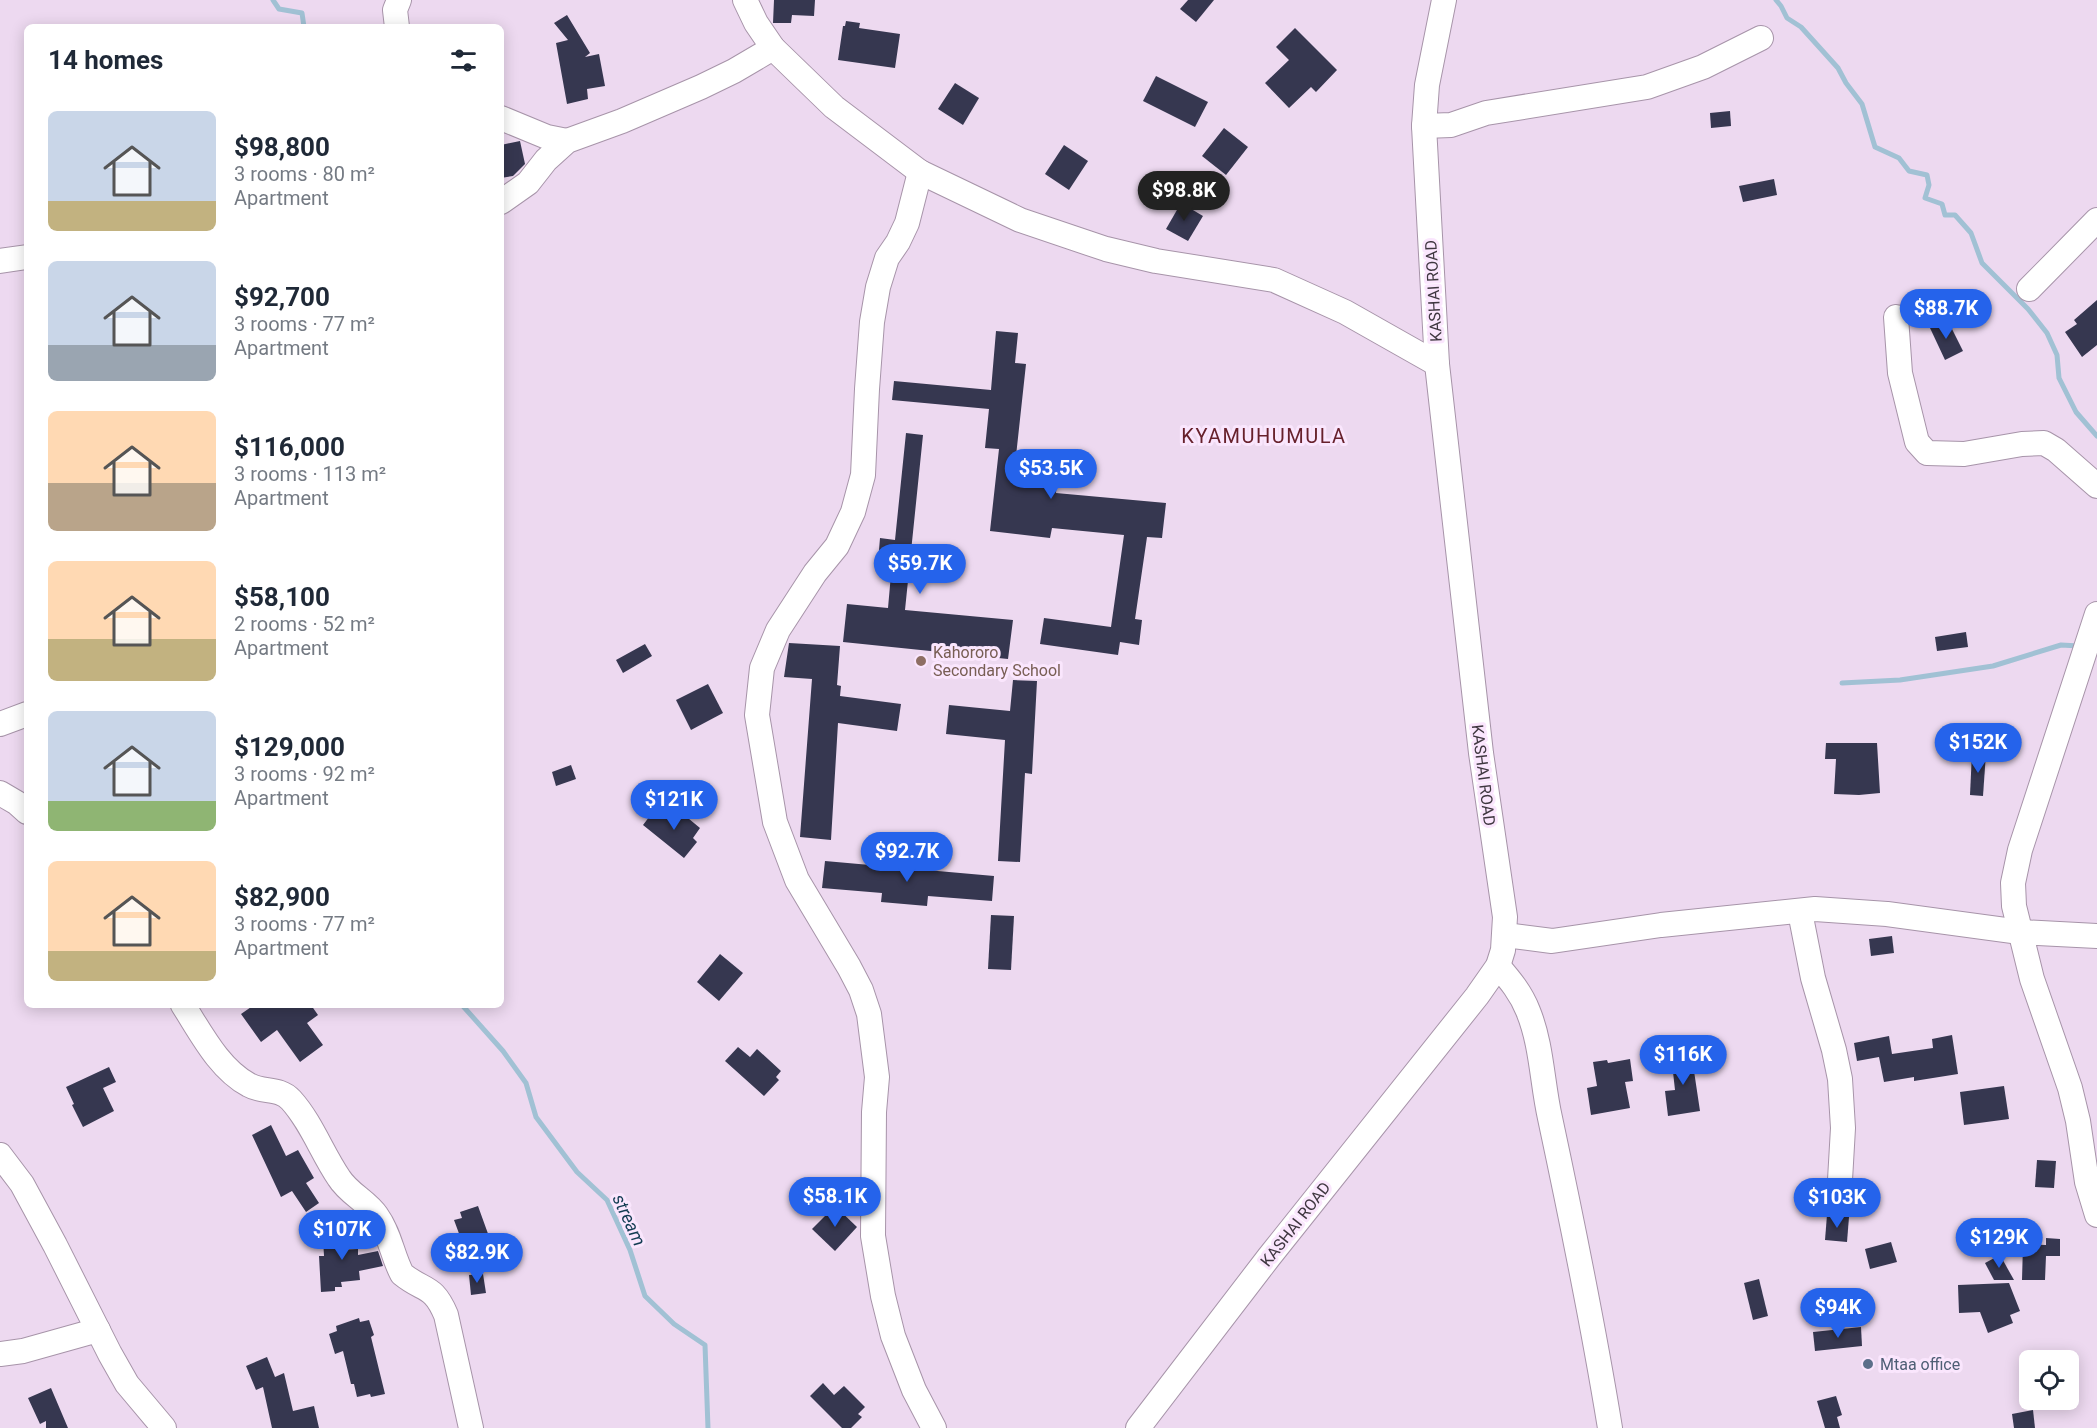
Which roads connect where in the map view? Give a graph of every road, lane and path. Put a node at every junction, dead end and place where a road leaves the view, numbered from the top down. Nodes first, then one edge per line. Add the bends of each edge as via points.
1 (399, 0) edge
2 (745, 0) edge
3 (1444, 0) edge
4 (397, 24) edge
5 (1761, 38) dead end
6 (773, 48) junction
7 (504, 119) edge
8 (1424, 126) junction
9 (567, 141) junction
10 (920, 172) junction
11 (504, 200) edge
12 (2097, 220) edge
13 (24, 258) edge
14 (0, 261) edge
15 (2029, 289) dead end
16 (1896, 317) dead end
17 (1437, 364) junction
18 (2097, 486) edge
19 (2097, 614) edge
20 (24, 715) edge
21 (0, 724) edge
22 (0, 793) edge
23 (24, 809) edge
24 (1800, 912) junction
25 (2020, 932) junction
26 (1505, 935) junction
27 (2097, 936) edge
28 (1498, 966) junction
29 (185, 1008) edge
30 (0, 1155) edge
31 (1840, 1180) dead end
32 (2097, 1215) edge
33 (98, 1330) junction
34 (0, 1354) edge
35 (164, 1428) edge
36 (471, 1428) edge
37 (934, 1428) edge
38 (1138, 1428) edge
39 (1610, 1428) edge

1 - 4 street via 395,10
2 - 6 street
3 - 8 street, KASHAI ROAD via 1427,85
5 - 8 street via 1703,67 1647,87
6 - 9 street via 701,87
6 - 10 street via 834,107
7 - 9 street
8 - 17 street, KASHAI ROAD
9 - 11 street via 528,183
10 - 17 street via 1020,220 1106,249 1274,280 1345,312
10 - 37 street via 907,223 887,258 878,287 872,322 863,476 853,512 837,546 814,573 778,630 762,668 757,715 775,822 797,880 849,967 869,1014 877,1077 873,1236 893,1336
12 - 15 street
13 - 14 street
16 - 18 street via 1900,373 1921,448 1927,453 1965,454 2044,443
17 - 26 street, KASHAI ROAD
19 - 25 street via 2019,850 2013,883
20 - 21 street
22 - 23 street
24 - 25 street via 1815,909 1887,914
24 - 26 street via 1661,925 1552,941
24 - 31 street via 1840,1079
25 - 27 street
25 - 32 street via 2070,1088 2086,1182
26 - 28 street, KASHAI ROAD
28 - 38 street, KASHAI ROAD
28 - 39 street via 1520,993 1529,1013 1541,1062
29 - 36 street via 226,1068 250,1086 276,1090 290,1098 339,1179 376,1214 402,1274 439,1299
30 - 33 street via 22,1184
33 - 34 street
33 - 35 street via 127,1384

